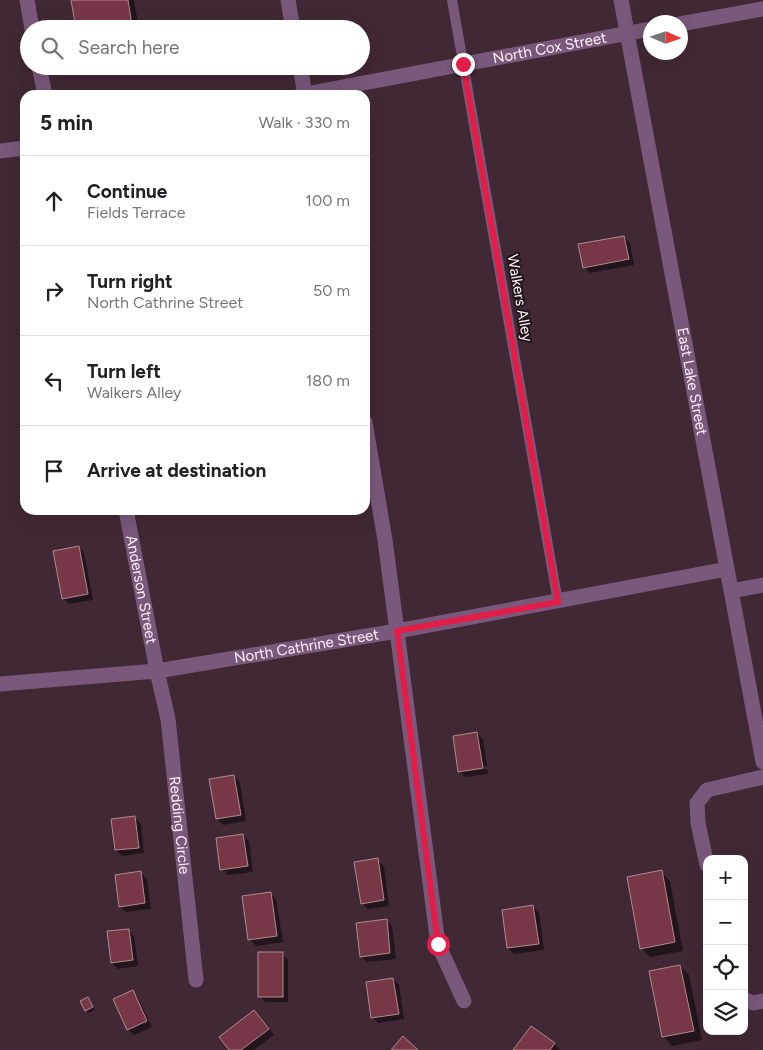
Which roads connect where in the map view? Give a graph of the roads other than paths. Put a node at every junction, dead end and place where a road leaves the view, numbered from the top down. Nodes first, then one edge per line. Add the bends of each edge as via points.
1 (27, 0) edge
2 (288, 0) edge
3 (452, 0) edge
4 (621, 0) edge
5 (763, 9) edge
6 (30, 20) edge
7 (291, 20) edge
8 (688, 23) edge
9 (643, 30) edge
10 (627, 33) junction
11 (463, 64) junction
12 (42, 75) edge
13 (301, 75) edge
14 (44, 90) edge
15 (303, 90) edge
16 (330, 90) edge
17 (20, 149) edge
18 (0, 151) edge
19 (370, 452) edge
20 (127, 515) edge
21 (727, 569) junction
22 (763, 584) edge
23 (731, 591) junction
24 (558, 602) junction
25 (397, 631) junction
26 (157, 670) junction
27 (0, 684) edge
28 (761, 741) edge
29 (763, 762) edge
30 (763, 777) edge
31 (705, 855) edge
32 (196, 980) dead end
33 (763, 1000) edge
34 (464, 1001) dead end
35 (748, 1001) edge

1 - 6 street
2 - 7 street
3 - 11 lane, Walkers Alley
4 - 10 street, East Lake Street
5 - 8 street
9 - 10 street, North Cox Street
10 - 11 street, North Cox Street
10 - 21 street, East Lake Street
11 - 16 street, North Cox Street
11 - 24 lane, Walkers Alley
12 - 14 street
13 - 15 street
17 - 18 street
19 - 25 street
20 - 26 street, Anderson Street
21 - 23 street, East Lake Street
21 - 24 street, North Cathrine Street
22 - 23 street
23 - 28 street, East Lake Street
24 - 25 street, North Cathrine Street
25 - 26 street, North Cathrine Street
25 - 34 street via 438,944
26 - 27 street, North Cathrine Street
26 - 32 street, Redding Circle via 168,719
28 - 29 street, East Lake Street
30 - 31 street via 707,790 697,803
33 - 35 street

